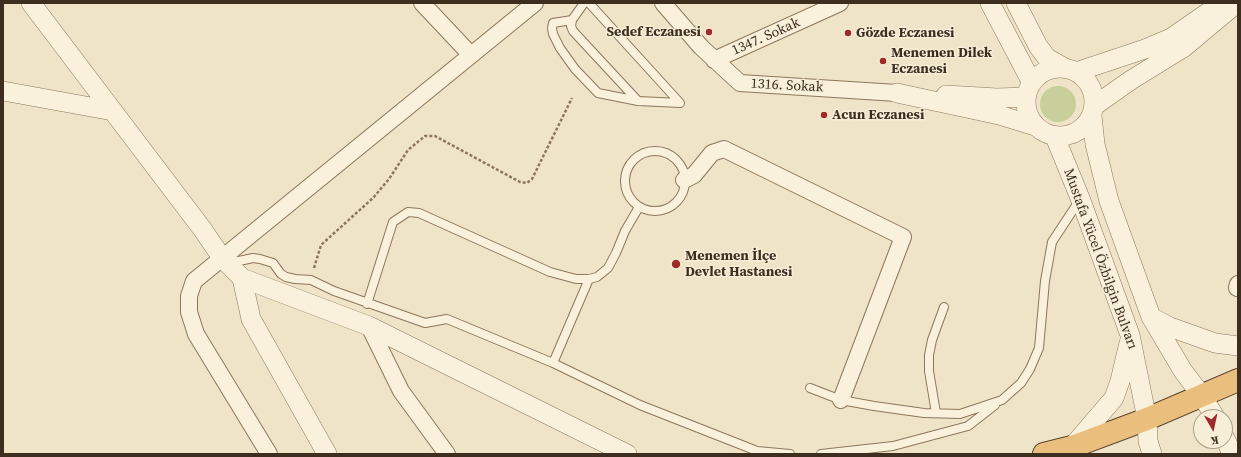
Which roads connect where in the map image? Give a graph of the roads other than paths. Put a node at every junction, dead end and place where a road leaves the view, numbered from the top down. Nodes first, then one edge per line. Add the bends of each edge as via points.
1 (31, 3) edge
2 (422, 3) edge
3 (535, 3) edge
4 (584, 3) edge
5 (589, 3) edge
6 (663, 3) edge
7 (840, 3) edge
8 (990, 3) edge
9 (1016, 3) edge
10 (1220, 3) edge
11 (1237, 3) edge
12 (572, 20) junction
13 (471, 54) junction
14 (714, 60) junction
15 (1070, 70) junction
16 (1029, 90) junction
17 (3, 91) edge
18 (897, 93) junction
19 (638, 101) junction
20 (113, 111) junction
21 (1093, 111) junction
22 (1035, 126) junction
23 (1055, 137) junction
24 (684, 180) junction
25 (1080, 198) junction
26 (640, 207) junction
27 (222, 258) junction
28 (242, 278) junction
29 (589, 279) junction
30 (367, 304) junction
31 (944, 307) dead end
32 (1151, 317) junction
33 (369, 326) junction
34 (1130, 336) junction
35 (1238, 346) edge
36 (553, 363) junction
37 (1238, 380) edge
38 (810, 388) dead end
39 (1202, 396) junction
40 (841, 400) junction
41 (1002, 400) junction
42 (1210, 409) edge
43 (936, 413) junction
44 (1147, 419) junction
45 (1072, 447) junction
46 (269, 454) edge
47 (327, 454) edge
48 (447, 454) edge
49 (627, 454) edge
50 (790, 454) edge
51 (821, 454) edge
52 (1044, 454) edge
53 (1152, 454) edge

1 - 20 street
2 - 13 street
3 - 13 street
4 - 12 lane
5 - 19 lane via 680,102
6 - 14 street, 1316. Sokak
7 - 14 street, 1347. Sokak
8 - 16 street
9 - 15 street via 1047,58
10 - 15 street via 1171,38 1145,49
11 - 21 street via 1183,48 1131,80
12 - 19 lane via 573,31
12 - 19 lane via 553,23 552,28 560,48 575,69 598,93
13 - 27 street
14 - 18 street, 1316. Sokak via 740,84
15 - 16 street via 1056,68 1047,71 1038,76
15 - 21 street via 1084,78 1090,86 1094,96
16 - 18 street via 997,98
16 - 22 street via 1027,113
17 - 20 street
18 - 22 street
20 - 27 street
21 - 23 street via 1086,125 1077,132
21 - 32 street, Mustafa Yücel Özbilgin Bulvarı via 1095,144 1109,201
22 - 23 street
23 - 25 street, Mustafa Yücel Özbilgin Bulvarı
24 - 26 lane via 684,189 680,197 666,209 657,211
24 - 26 lane via 680,165 669,154 649,151 639,155 626,171 625,181 626,191 631,200
24 - 40 street via 694,175 712,153 724,149 902,237
25 - 34 street, Mustafa Yücel Özbilgin Bulvarı
25 - 41 lane via 1052,242 1038,348 1030,369 1021,383
26 - 29 lane via 624,231 608,268 597,277
27 - 28 street
27 - 30 lane via 239,261 253,258 273,263 286,277 311,280
27 - 46 street via 194,281 189,296 189,312 196,334
28 - 33 street
28 - 47 street via 251,319
29 - 30 lane via 576,279 550,272 419,213 408,212 393,222
29 - 36 lane
30 - 36 lane via 425,322 447,319
31 - 43 lane via 929,355
32 - 35 street via 1170,327 1215,343
32 - 39 street, Mustafa Yücel Özbilgin Bulvarı via 1183,371
33 - 48 street via 401,392
33 - 49 street
34 - 44 street, Mustafa Yücel Özbilgin Bulvarı
34 - 45 street via 1114,398
36 - 50 lane via 640,404 757,451
37 - 39 highway
38 - 40 lane
39 - 42 street, Mustafa Yücel Özbilgin Bulvarı
39 - 44 highway
40 - 43 lane
41 - 43 lane via 960,414
41 - 51 lane via 968,426 893,446
44 - 45 highway
44 - 53 street, Mustafa Yücel Özbilgin Bulvarı via 1148,441
45 - 52 highway

